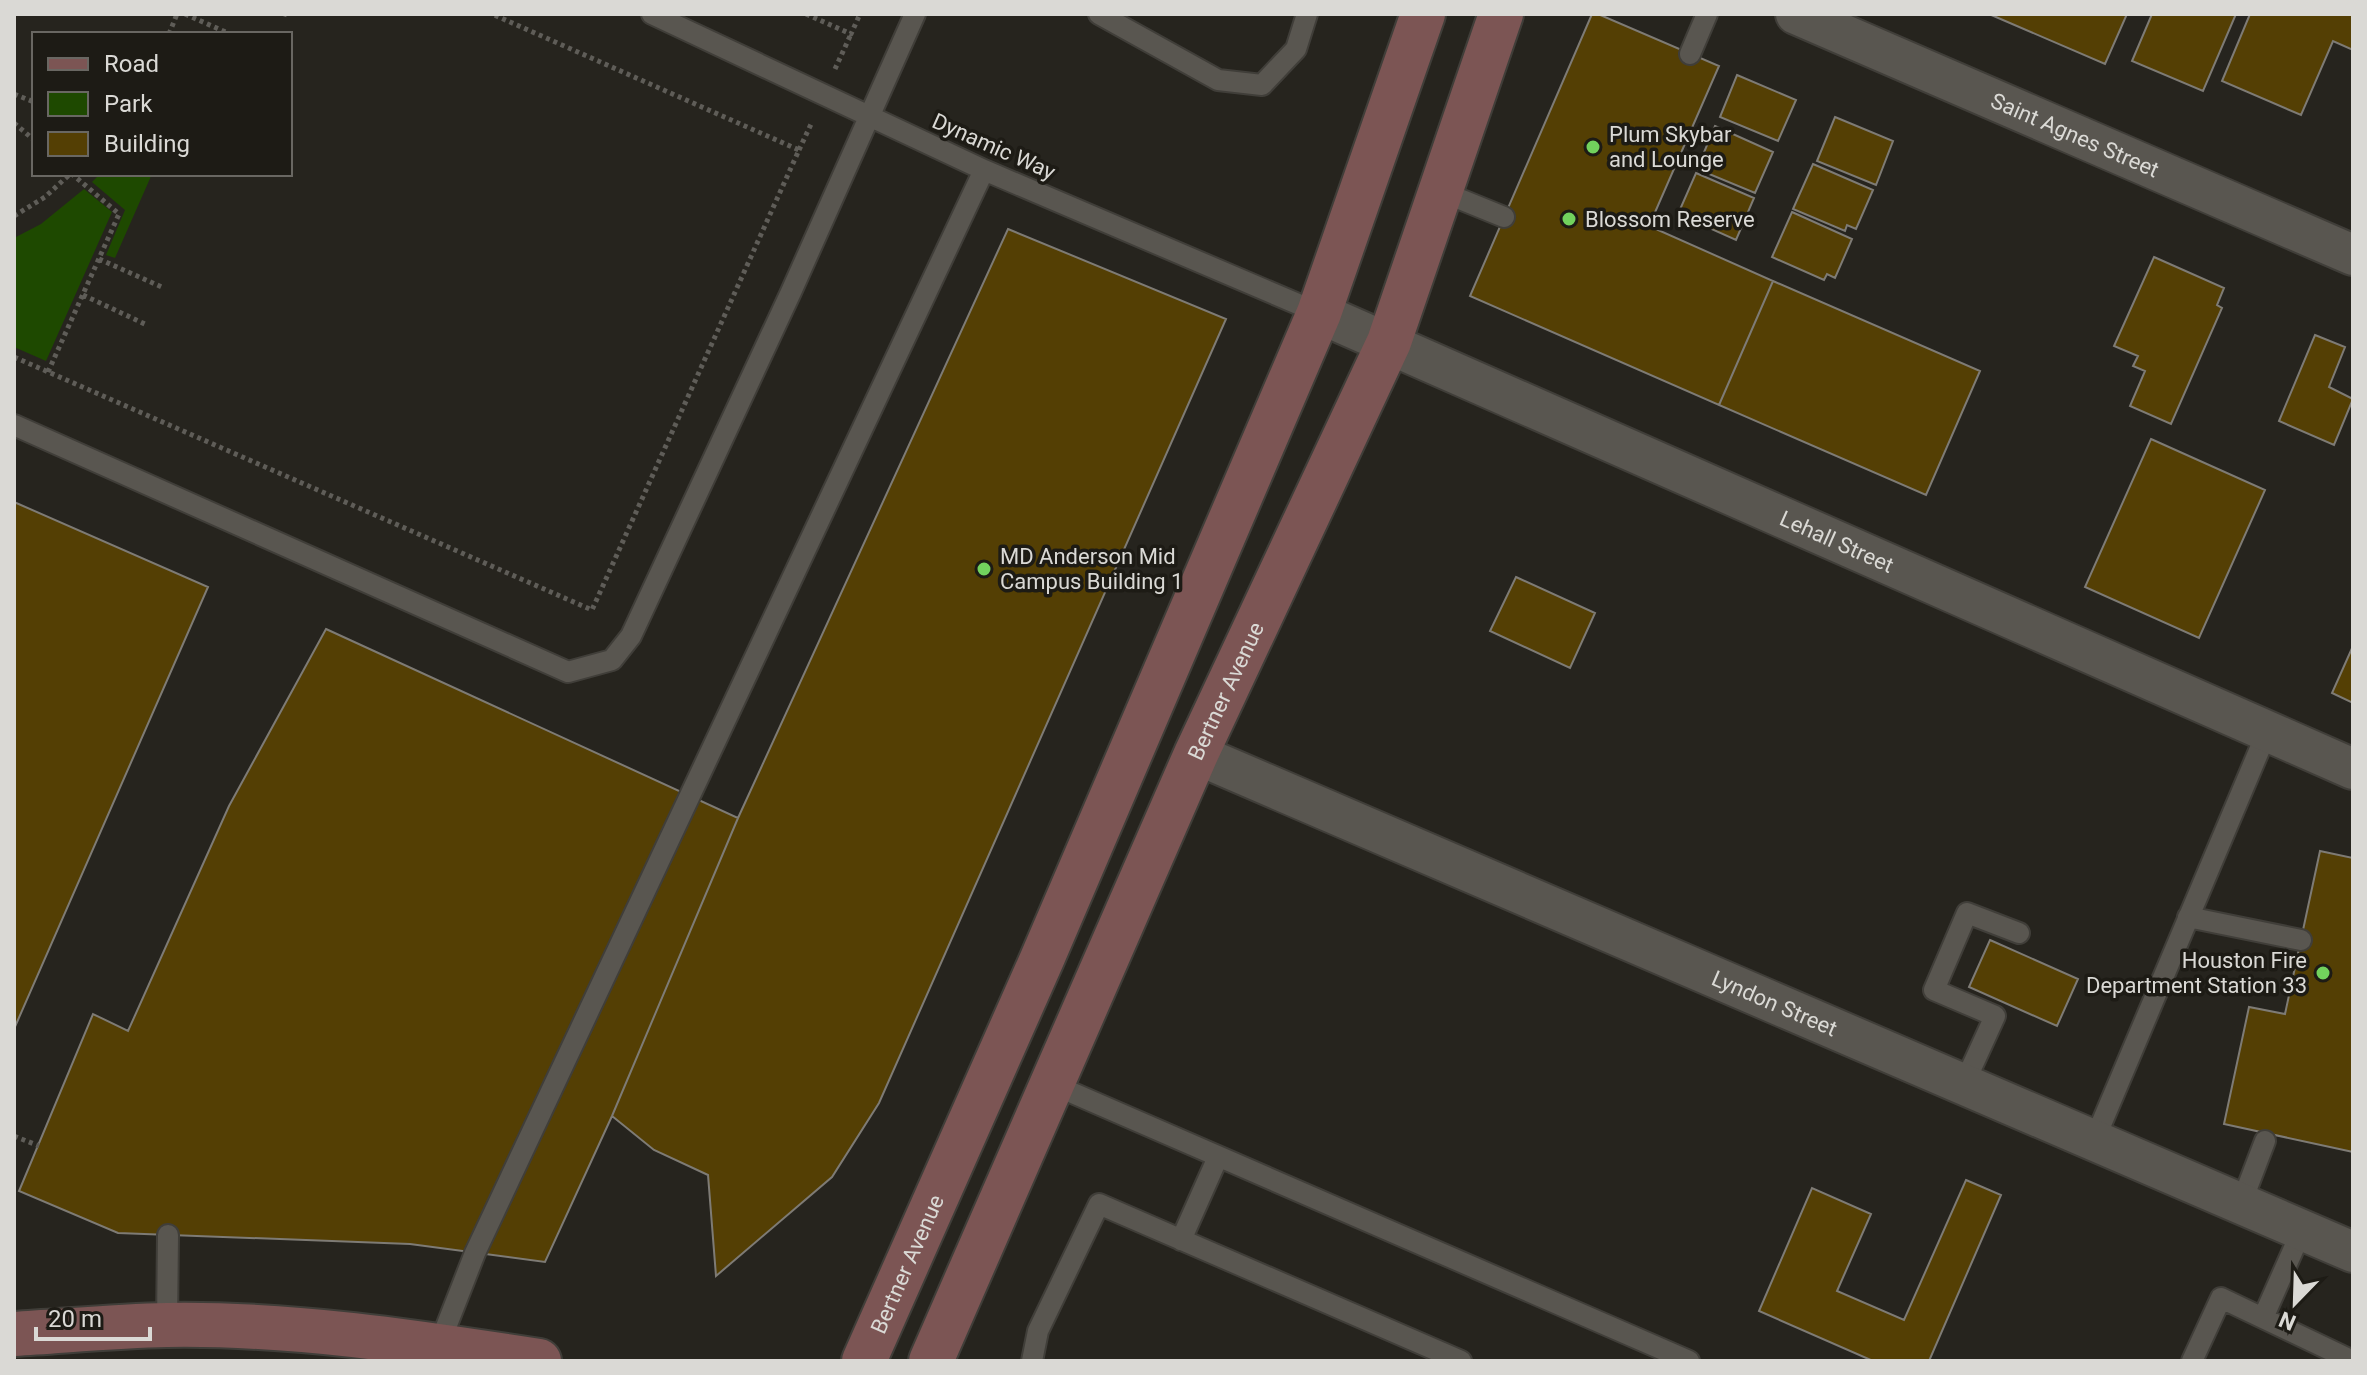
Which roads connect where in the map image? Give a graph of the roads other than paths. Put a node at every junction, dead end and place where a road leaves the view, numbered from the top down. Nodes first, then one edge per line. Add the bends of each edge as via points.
1 (652, 14) edge
2 (915, 14) edge
3 (1099, 14) edge
4 (1307, 14) edge
5 (1423, 14) edge
6 (1501, 14) edge
7 (1707, 14) edge
8 (1796, 14) edge
9 (1690, 54) dead end
10 (870, 115) junction
11 (984, 170) junction
12 (1440, 191) junction
13 (1504, 217) dead end
14 (2353, 255) edge
15 (1319, 313) junction
16 (1389, 342) junction
17 (14, 425) edge
18 (2267, 732) junction
19 (1196, 754) junction
20 (2353, 769) edge
21 (1107, 810) junction
22 (2188, 917) junction
23 (2019, 933) dead end
24 (2301, 940) dead end
25 (1052, 1084) junction
26 (1964, 1084) junction
27 (2094, 1141) junction
28 (2265, 1141) dead end
29 (1218, 1157) junction
30 (1018, 1163) junction
31 (2241, 1204) junction
32 (2302, 1230) junction
33 (168, 1235) dead end
34 (1181, 1240) junction
35 (2353, 1252) edge
36 (2263, 1318) junction
37 (14, 1334) edge
38 (165, 1343) edge
39 (414, 1349) edge
40 (2312, 1352) edge
41 (539, 1361) edge
42 (864, 1361) edge
43 (931, 1361) edge
44 (1032, 1361) edge
45 (1461, 1361) edge
46 (1689, 1361) edge
47 (2192, 1361) edge
48 (2353, 1361) edge

1 - 10 lane, Dynamic Way
2 - 10 lane
3 - 4 lane via 1218,80 1262,85 1296,49
5 - 15 street, Bertner Avenue
6 - 12 street, Bertner Avenue
7 - 9 lane
8 - 14 street, Saint Agnes Street
10 - 11 lane, Dynamic Way
10 - 17 lane via 631,636 612,660 568,672
11 - 15 lane, Dynamic Way
11 - 39 lane via 475,1253
12 - 13 lane
12 - 16 street, Bertner Avenue
15 - 16 street, Lehall Street
15 - 21 street, Bertner Avenue
16 - 18 street, Lehall Street
16 - 19 street, Bertner Avenue
18 - 20 street, Lehall Street
18 - 22 lane
19 - 25 street, Bertner Avenue
19 - 26 street, Lyndon Street
21 - 30 street via 1119,856 1026,1072
21 - 42 street, Bertner Avenue
22 - 24 lane
22 - 27 lane
23 - 26 lane via 1967,913 1934,990 1995,1016
25 - 29 lane
25 - 30 street, Bertner Avenue
26 - 27 street, Lyndon Street
27 - 31 street, Lyndon Street
28 - 31 lane
29 - 34 lane
29 - 46 lane
30 - 43 street, Bertner Avenue
31 - 32 street, Lyndon Street
32 - 35 street, Lyndon Street
32 - 36 lane
33 - 38 lane
34 - 44 lane via 1099,1204 1038,1331
34 - 45 lane
36 - 40 lane
36 - 47 lane via 2221,1298
37 - 38 street
38 - 39 street via 276,1329
39 - 41 street
40 - 48 lane

